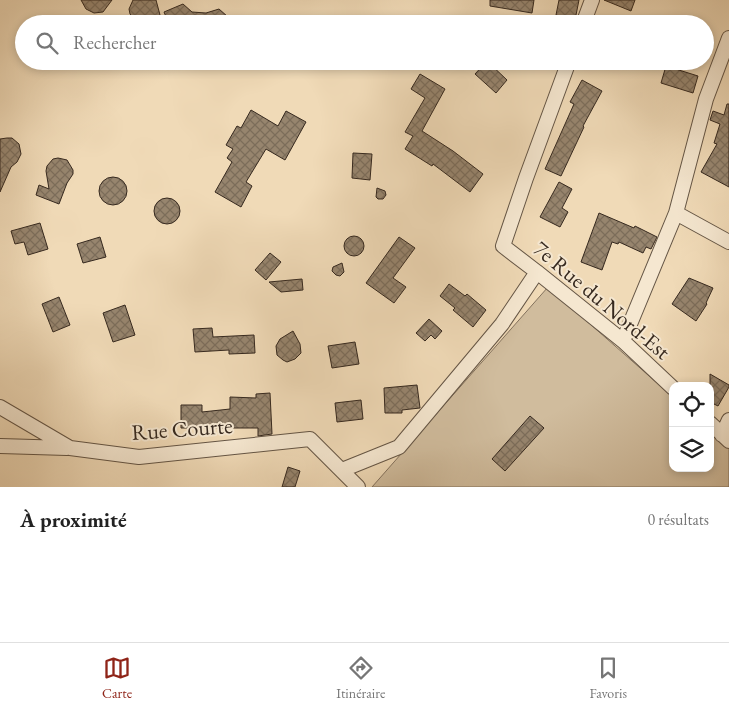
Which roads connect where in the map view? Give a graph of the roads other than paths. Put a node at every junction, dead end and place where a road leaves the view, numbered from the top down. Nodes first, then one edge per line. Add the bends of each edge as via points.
1 (592, 0) edge
2 (586, 15) edge
3 (729, 38) edge
4 (566, 70) edge
5 (676, 213) junction
6 (729, 242) edge
7 (537, 272) junction
8 (624, 341) junction
9 (669, 384) edge
10 (0, 408) edge
11 (729, 420) edge
12 (714, 427) edge
13 (726, 438) edge
14 (0, 446) edge
15 (70, 448) junction
16 (342, 470) junction
17 (358, 487) edge

1 - 2 street
3 - 5 street via 706,99
4 - 7 street, 7e Rue du Nord-Est via 503,246
5 - 6 street
5 - 8 street
7 - 8 street, 7e Rue du Nord-Est
7 - 16 street via 502,324 399,447
8 - 9 street, 7e Rue du Nord-Est
10 - 15 street, Rue Courte
11 - 13 street
12 - 13 street
14 - 15 street
15 - 16 street, Rue Courte via 139,457 310,439
16 - 17 street, Rue Courte

